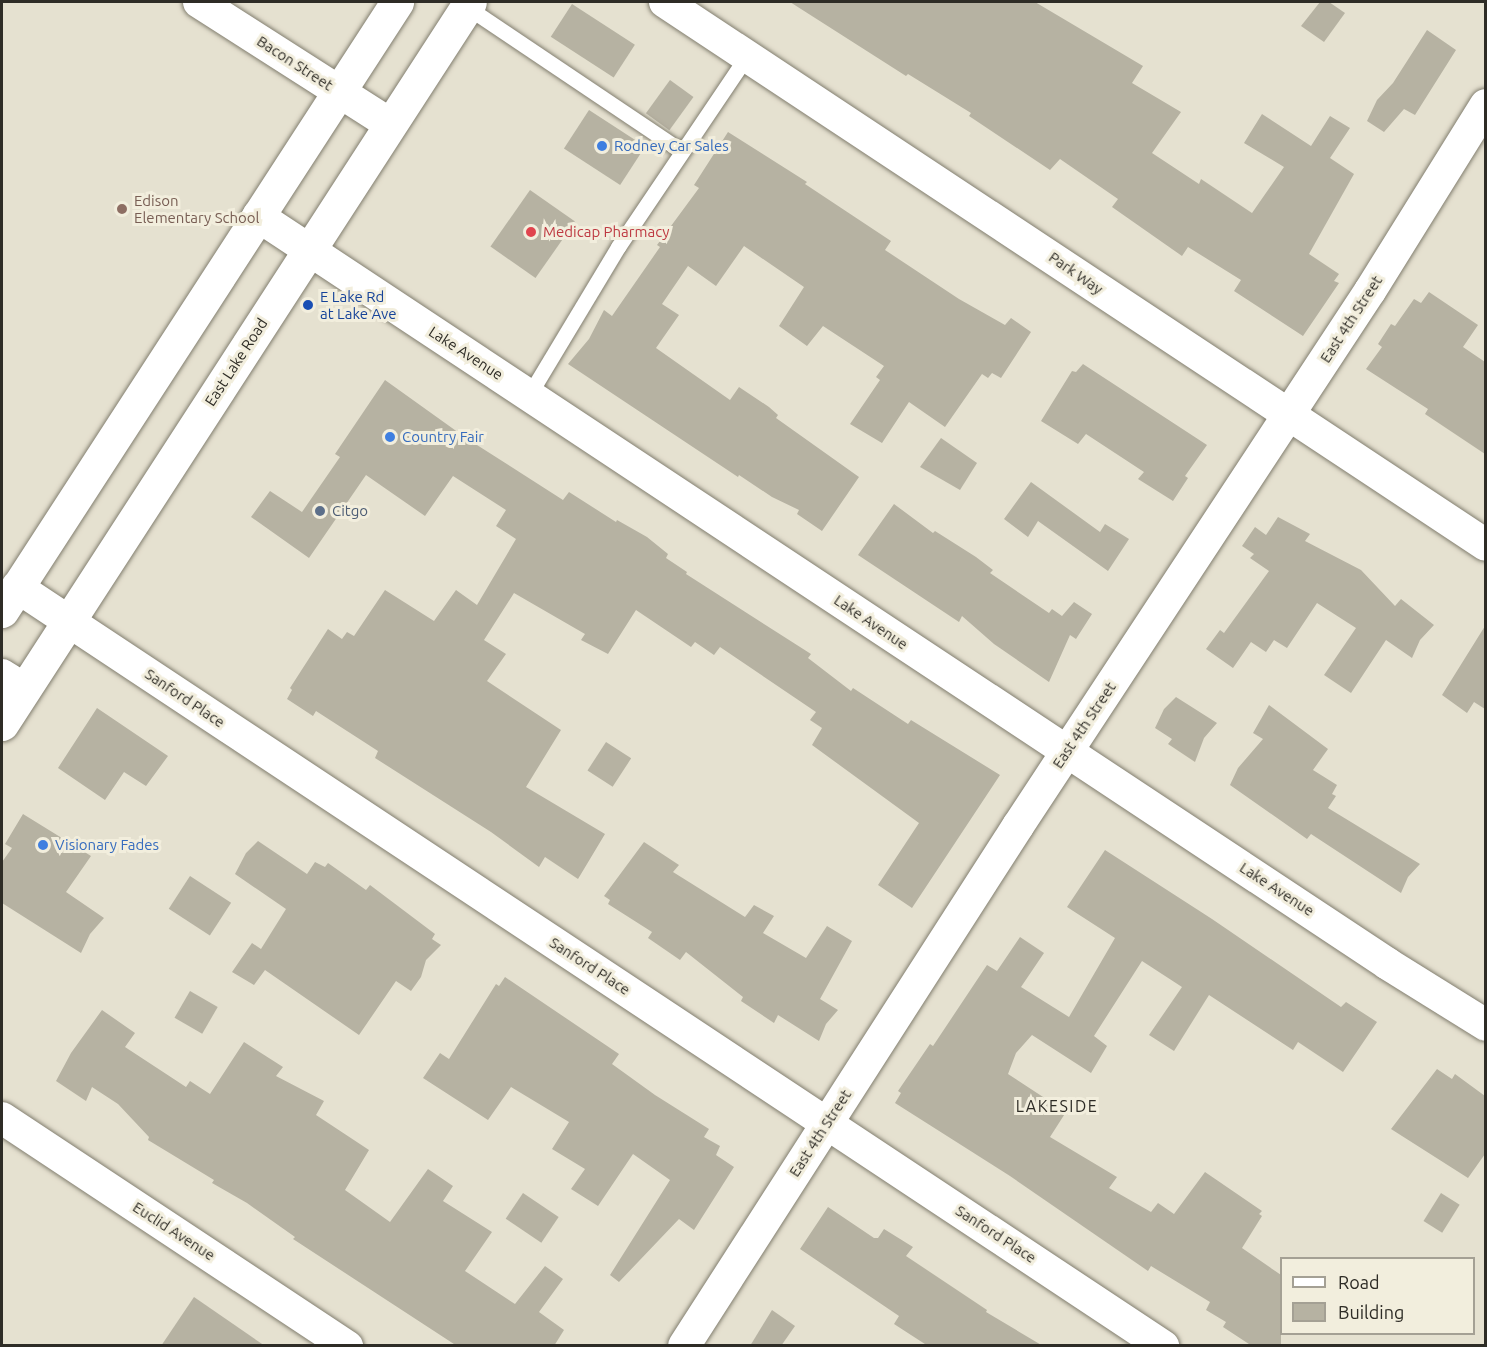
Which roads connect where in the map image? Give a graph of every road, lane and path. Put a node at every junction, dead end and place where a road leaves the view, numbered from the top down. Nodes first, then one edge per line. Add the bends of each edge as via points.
1 (199, 2) edge
2 (397, 2) edge
3 (665, 2) edge
4 (469, 4) edge
5 (746, 57) junction
6 (339, 91) junction
7 (1485, 105) edge
8 (390, 124) junction
9 (681, 152) junction
10 (258, 216) junction
11 (309, 249) junction
12 (529, 395) junction
13 (1287, 416) junction
14 (1485, 545) edge
15 (9, 599) edge
16 (68, 621) junction
17 (13, 682) edge
18 (2, 723) edge
19 (1067, 752) junction
20 (1485, 1025) edge
21 (2, 1118) edge
22 (827, 1123) junction
23 (347, 1346) edge
24 (684, 1346) edge
25 (1163, 1346) edge

1 - 6 street, Bacon Street
2 - 6 main road
3 - 5 street, Park Way
4 - 8 main road, East Lake Road
4 - 9 lane
5 - 9 lane
5 - 13 street, Park Way via 1020,234
6 - 8 street, Bacon Street
6 - 10 main road
7 - 13 street, East 4th Street
8 - 11 main road, East Lake Road
9 - 12 lane via 618,247
10 - 11 street, Lake Avenue
10 - 15 main road
11 - 12 street, Lake Avenue
11 - 16 main road, East Lake Road
12 - 19 street, Lake Avenue
13 - 14 street, Park Way
13 - 19 street, East 4th Street
15 - 16 street, Sanford Place
16 - 17 main road, East Lake Road
16 - 22 street, Sanford Place
17 - 18 main road, East Lake Road
19 - 20 street, Lake Avenue
19 - 22 street, East 4th Street
21 - 23 street, Euclid Avenue
22 - 24 street, East 4th Street
22 - 25 street, Sanford Place

